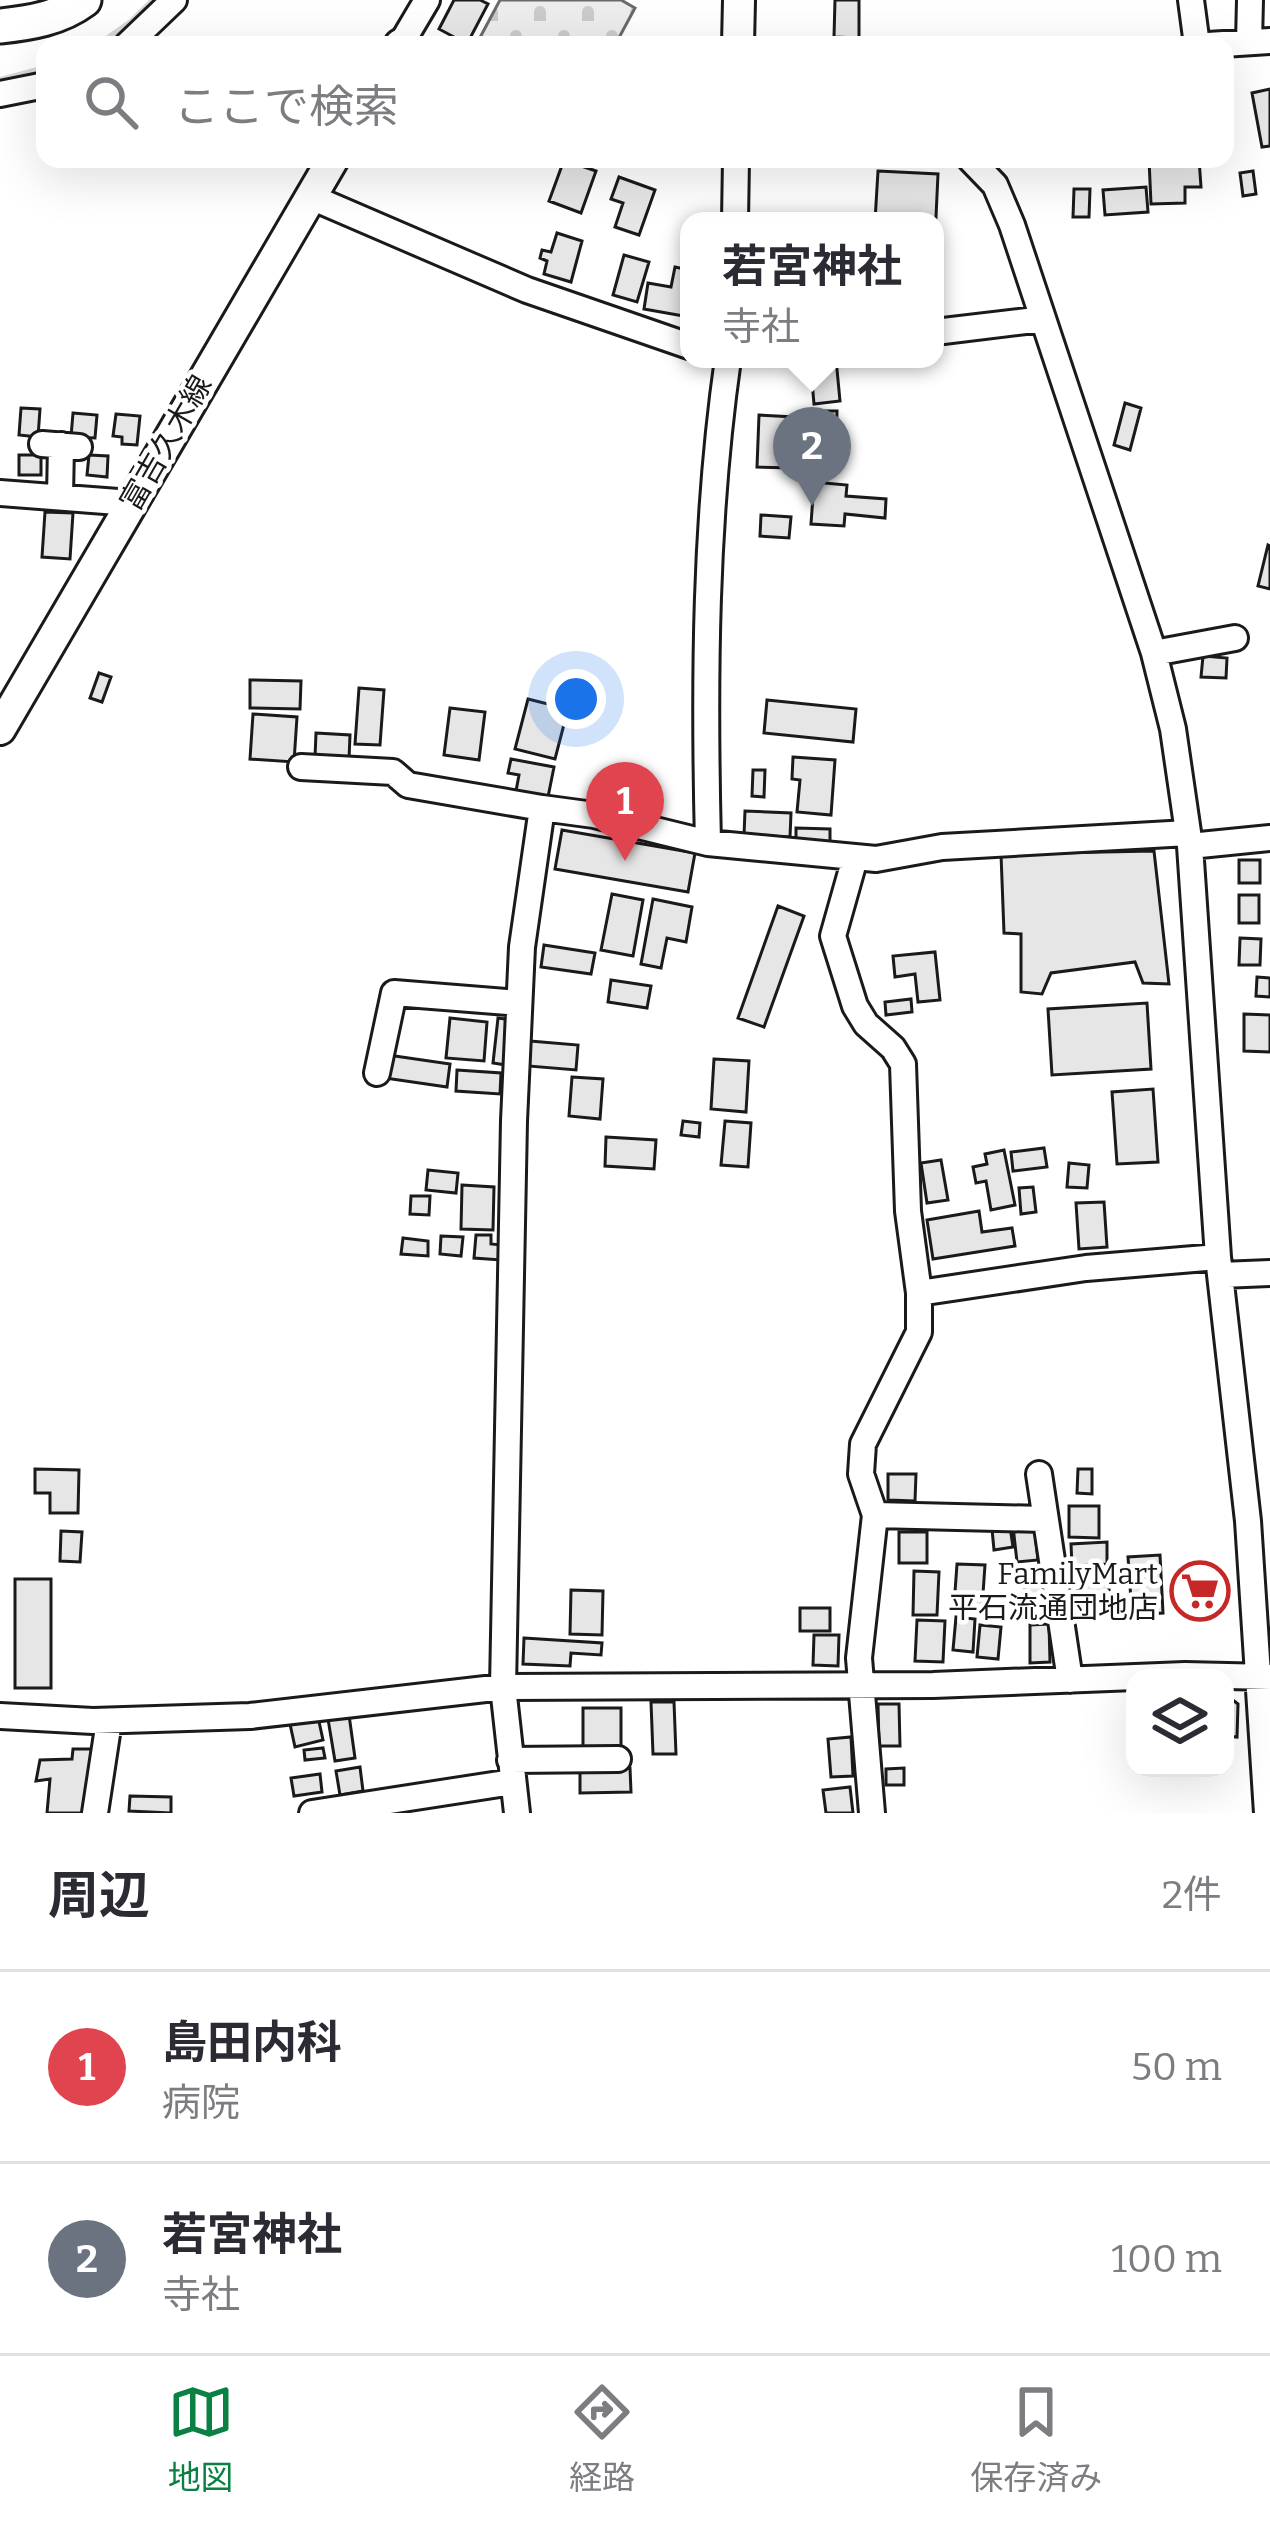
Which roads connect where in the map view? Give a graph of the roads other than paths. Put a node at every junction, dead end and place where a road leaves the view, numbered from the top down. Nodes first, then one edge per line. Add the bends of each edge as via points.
1 (28, 0) edge
2 (84, 0) edge
3 (174, 0) edge
4 (427, 0) edge
5 (739, 0) edge
6 (1190, 0) edge
7 (1250, 0) edge
8 (0, 13) edge
9 (0, 26) edge
10 (136, 36) edge
11 (406, 36) edge
12 (738, 36) edge
13 (1196, 36) edge
14 (1259, 41) edge
15 (36, 88) edge
16 (0, 94) edge
17 (329, 168) edge
18 (736, 168) edge
19 (979, 168) edge
20 (311, 197) junction
21 (735, 212) edge
22 (1043, 319) junction
23 (944, 331) edge
24 (680, 343) edge
25 (727, 368) edge
26 (60, 445) dead end
27 (0, 493) edge
28 (60, 497) junction
29 (131, 502) junction
30 (1235, 638) dead end
31 (1154, 653) junction
32 (0, 729) edge
33 (301, 767) dead end
34 (542, 808) junction
35 (1270, 838) edge
36 (1189, 839) junction
37 (708, 843) junction
38 (856, 858) junction
39 (519, 1003) junction
40 (377, 1073) dead end
41 (1220, 1266) junction
42 (1270, 1273) edge
43 (919, 1293) junction
44 (1039, 1474) dead end
45 (875, 1515) junction
46 (1043, 1520) junction
47 (1259, 1520) edge
48 (1264, 1676) edge
49 (1070, 1680) junction
50 (860, 1686) junction
51 (503, 1687) junction
52 (0, 1716) edge
53 (109, 1721) junction
54 (619, 1759) dead end
55 (511, 1771) junction
56 (95, 1813) edge
57 (312, 1813) edge
58 (517, 1813) edge
59 (872, 1813) edge
60 (1267, 1813) edge

1 - 8 highway
2 - 9 highway via 28,24
3 - 10 street
4 - 11 street
5 - 12 main road
6 - 13 street
7 - 14 street
15 - 16 street
17 - 20 main road, 富吉久木線
18 - 21 street
19 - 22 street via 995,185
20 - 24 street via 527,290
20 - 29 main road, 富吉久木線
22 - 23 street
22 - 31 street
25 - 37 street via 712,488
26 - 28 street
27 - 28 street
28 - 29 street
29 - 32 main road, 富吉久木線
30 - 31 street
31 - 36 street
33 - 34 street via 393,772 408,785
34 - 37 street
34 - 39 street
35 - 36 street
36 - 38 street via 942,847
36 - 41 street
37 - 38 street
38 - 43 street via 833,936 855,1006 903,1064
39 - 40 street via 394,993
39 - 51 street
41 - 42 street
41 - 43 street via 1086,1268
41 - 47 street
43 - 45 street via 919,1332 863,1444 861,1474
44 - 46 street
45 - 46 street
45 - 50 street
46 - 49 street
47 - 48 street
48 - 49 street
48 - 60 street
49 - 50 street
50 - 51 street
50 - 59 street
51 - 53 street via 250,1716
51 - 55 street
52 - 53 street
53 - 56 street
54 - 55 street
55 - 57 street
55 - 58 street

